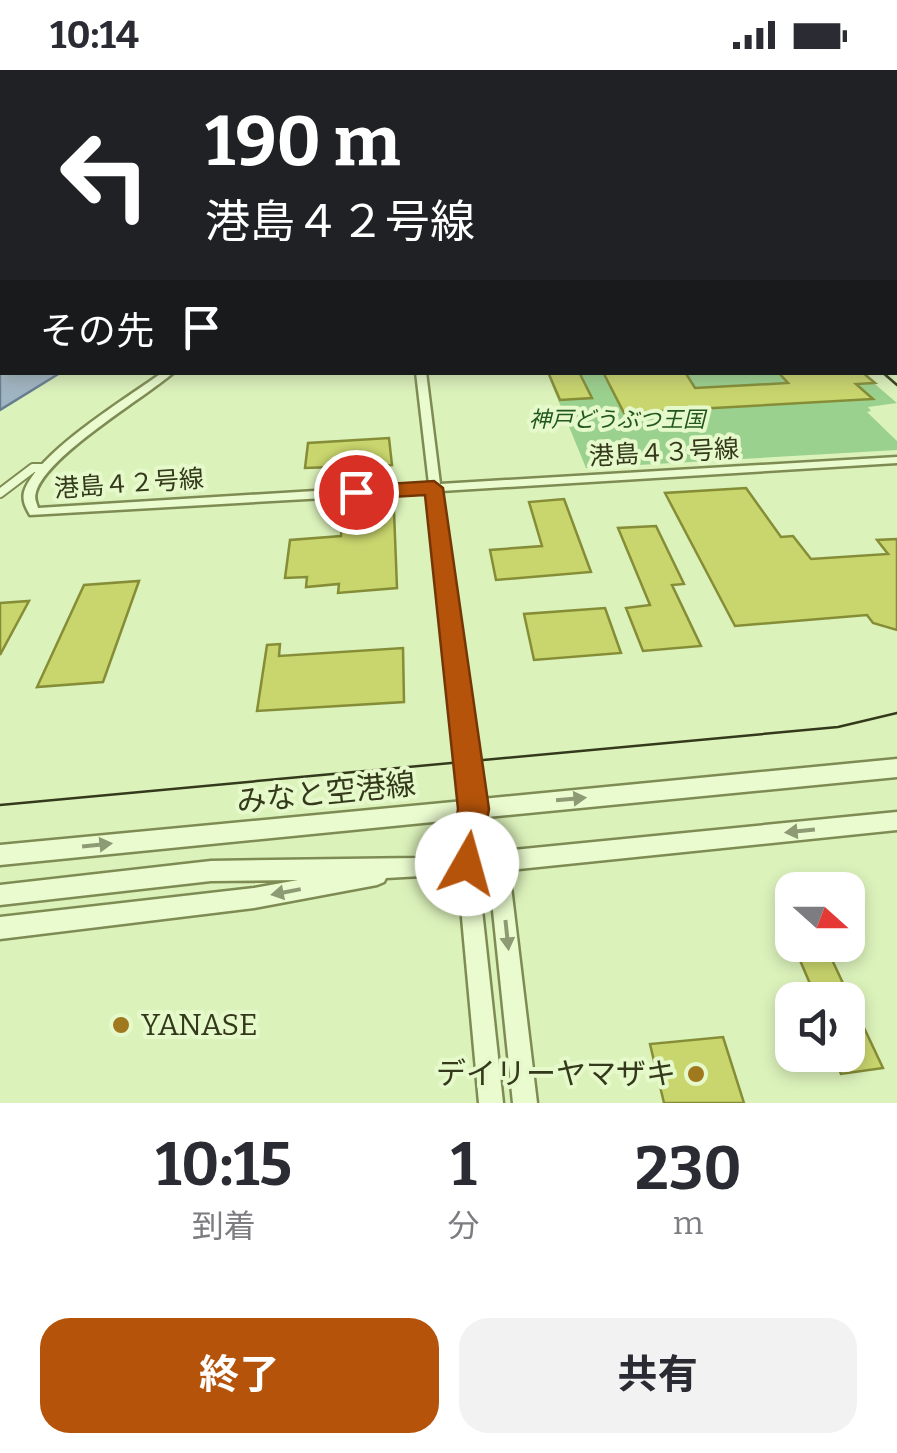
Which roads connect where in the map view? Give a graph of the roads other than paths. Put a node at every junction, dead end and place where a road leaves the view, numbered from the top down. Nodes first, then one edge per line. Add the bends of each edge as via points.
1 (166, 375) edge
2 (421, 375) edge
3 (897, 460) edge
4 (45, 468) junction
5 (434, 488) junction
6 (0, 492) edge
7 (897, 768) edge
8 (474, 809) junction
9 (897, 821) edge
10 (0, 855) edge
11 (498, 861) junction
12 (467, 864) junction
13 (417, 868) junction
14 (0, 895) edge
15 (0, 928) edge
16 (492, 1103) edge
17 (526, 1103) edge

1 - 4 street, 港島４２号線
2 - 5 street
3 - 5 street, 港島４３号線
4 - 5 street, 港島４２号線 via 30,492 34,512
4 - 6 street via 33,468
5 - 8 street
8 -> 7 street, みなと空港線
10 -> 8 street, みなと空港線
8 - 11 street
8 - 12 street
9 -> 11 street
11 - 12 street
11 -> 17 street
12 - 13 street
12 - 16 street
13 - 14 street via 212,872
13 -> 15 street via 254,898

